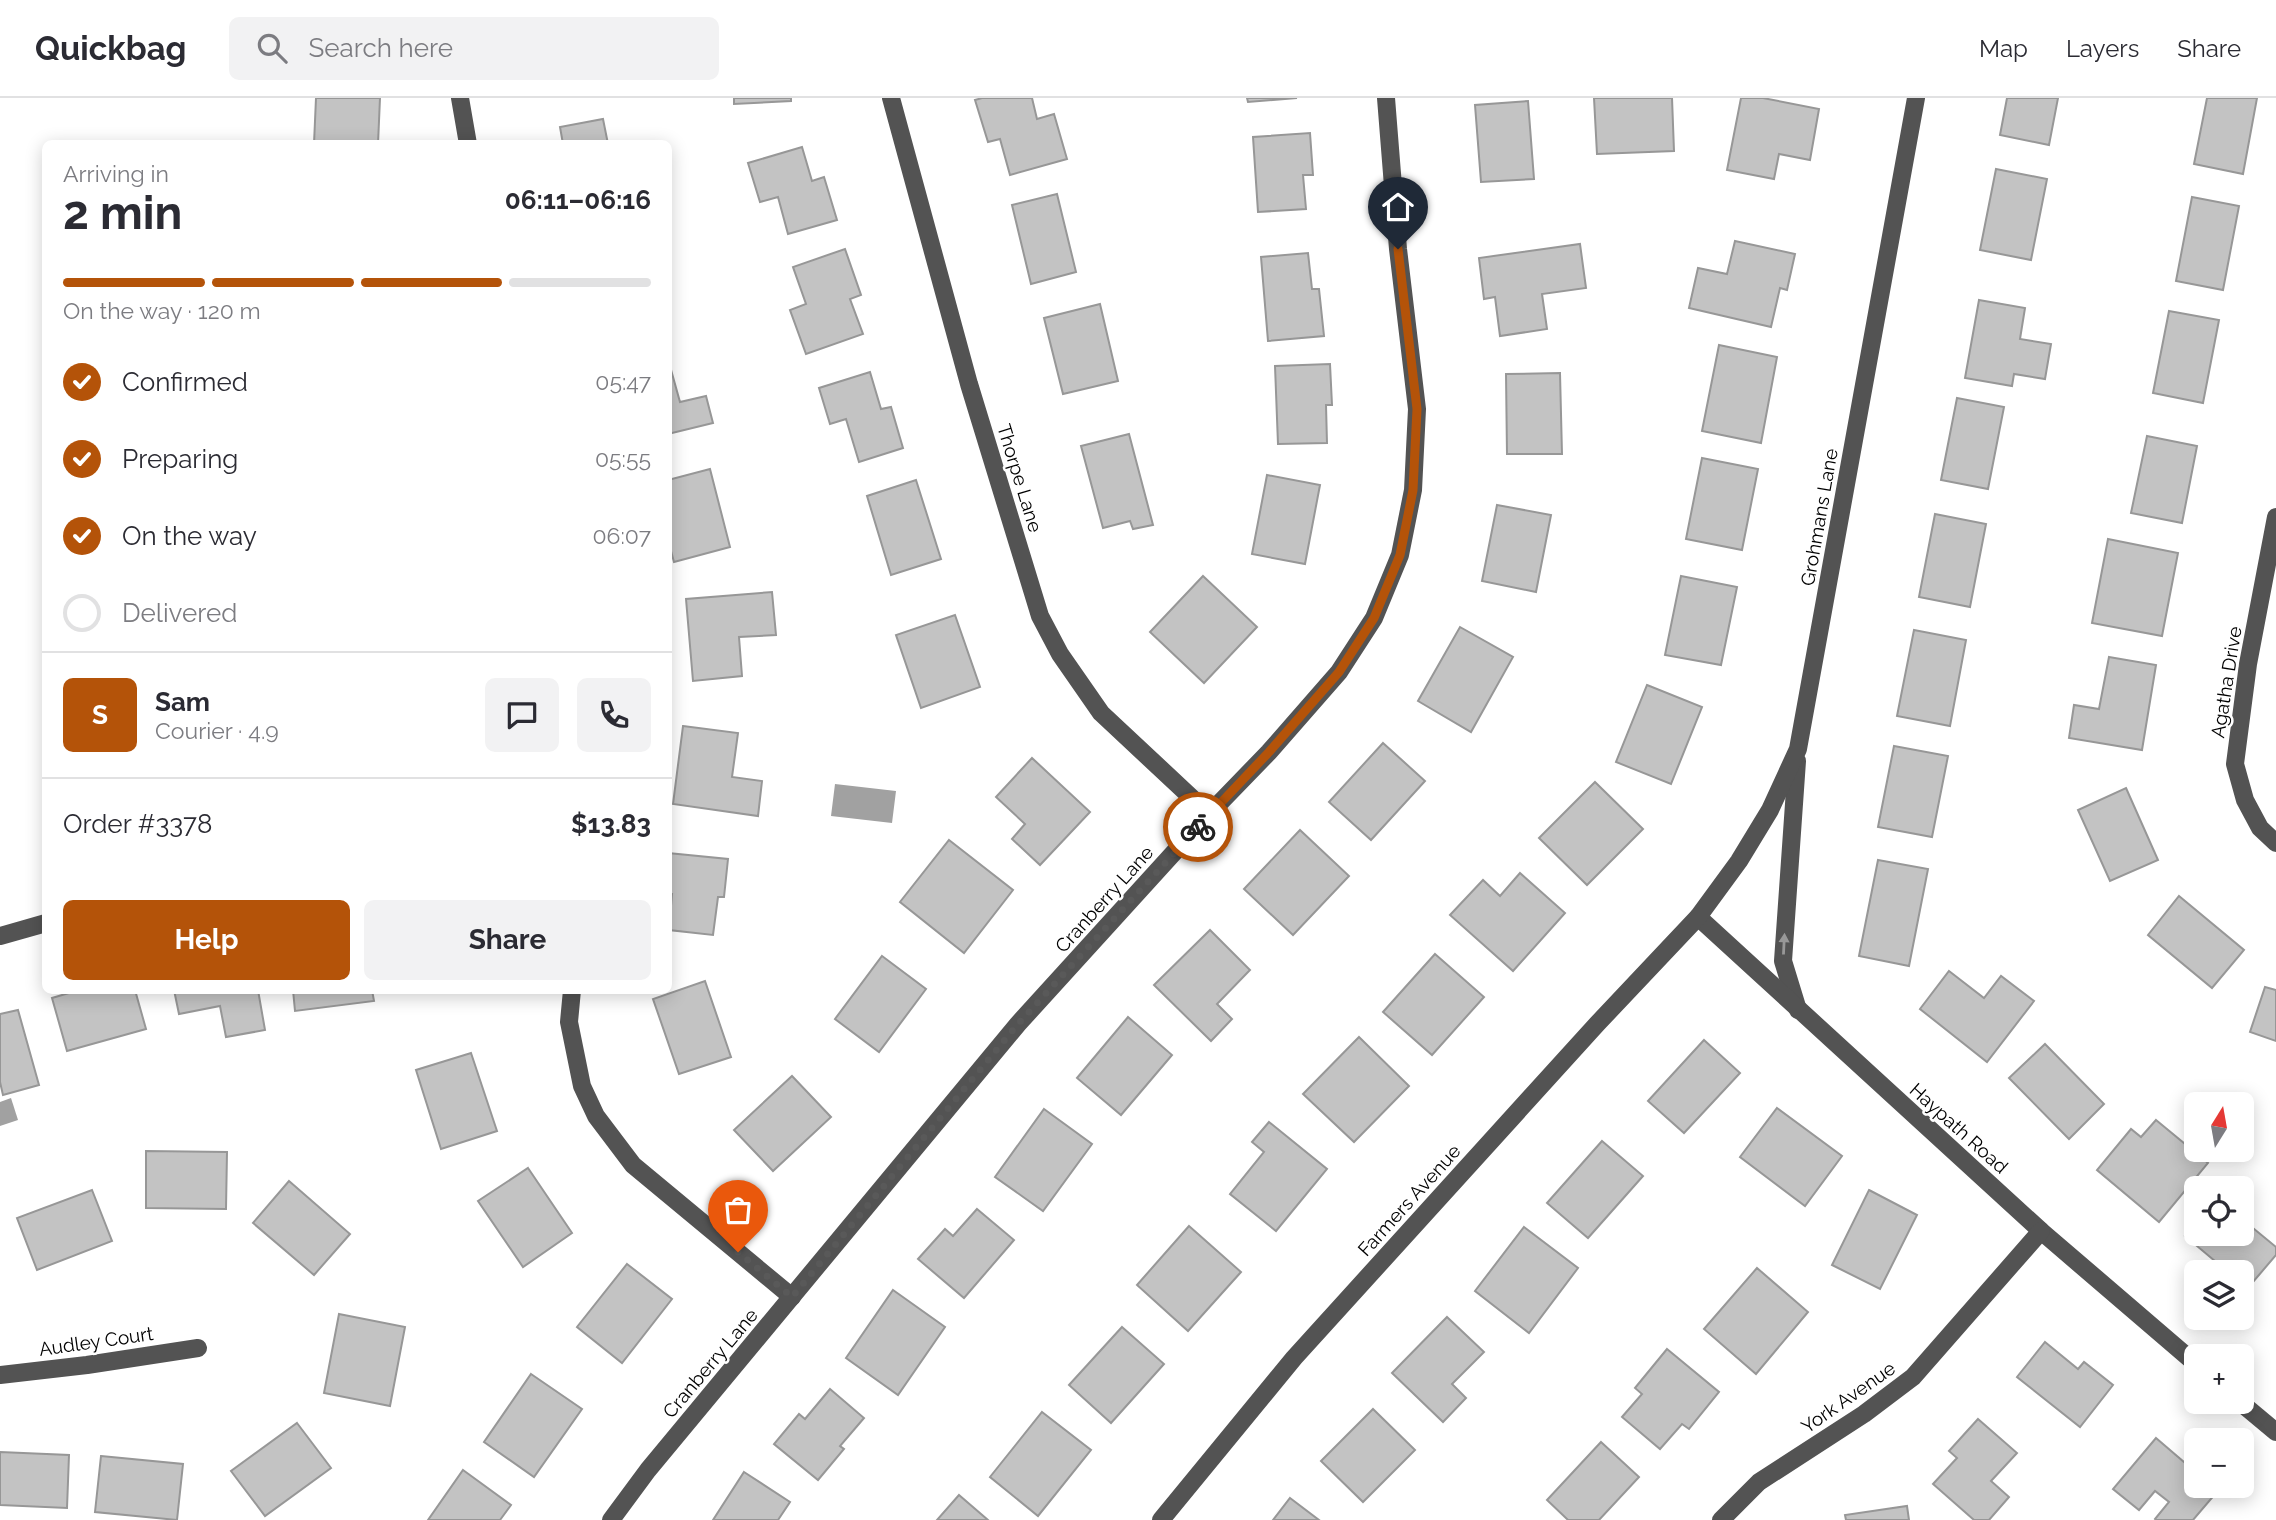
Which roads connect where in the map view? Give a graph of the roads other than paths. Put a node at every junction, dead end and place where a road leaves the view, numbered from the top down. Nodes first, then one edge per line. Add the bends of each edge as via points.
1 (460, 98) edge
2 (891, 98) edge
3 (1386, 98) edge
4 (1916, 98) edge
5 (467, 140) edge
6 (2276, 517) edge
7 (1798, 748) junction
8 (1209, 814) junction
9 (2276, 843) edge
10 (1698, 917) junction
11 (42, 924) edge
12 (0, 936) edge
13 (572, 994) edge
14 (1798, 1010) junction
15 (2040, 1231) junction
16 (792, 1297) junction
17 (198, 1348) dead end
18 (2184, 1354) edge
19 (0, 1375) edge
20 (2254, 1414) edge
21 (2276, 1432) edge
22 (611, 1520) edge
23 (1161, 1520) edge
24 (1721, 1520) edge

1 - 5 street
2 - 8 street, Thorpe Lane via 969,384 1040,616 1101,713
3 - 8 street, Cranberry Lane via 1417,409 1413,490 1400,555 1374,618 1339,672
4 - 7 street, Grohmans Lane
6 - 9 street, Agatha Drive via 2248,664 2235,764 2245,800 2260,828
7 - 10 street, Grohmans Lane via 1770,810
14 -> 7 street via 1783,961
8 - 16 street, Cranberry Lane via 1018,1024
10 - 14 street, Haypath Road
10 - 23 street, Farmers Avenue via 1294,1358
11 - 12 street
13 - 16 street via 569,1022 582,1086 596,1116 632,1164
14 - 15 street, Haypath Road
15 - 18 street, Haypath Road
15 - 24 street, York Avenue via 1913,1377 1864,1415 1759,1482
16 - 22 street, Cranberry Lane
17 - 19 street, Audley Court
20 - 21 street

